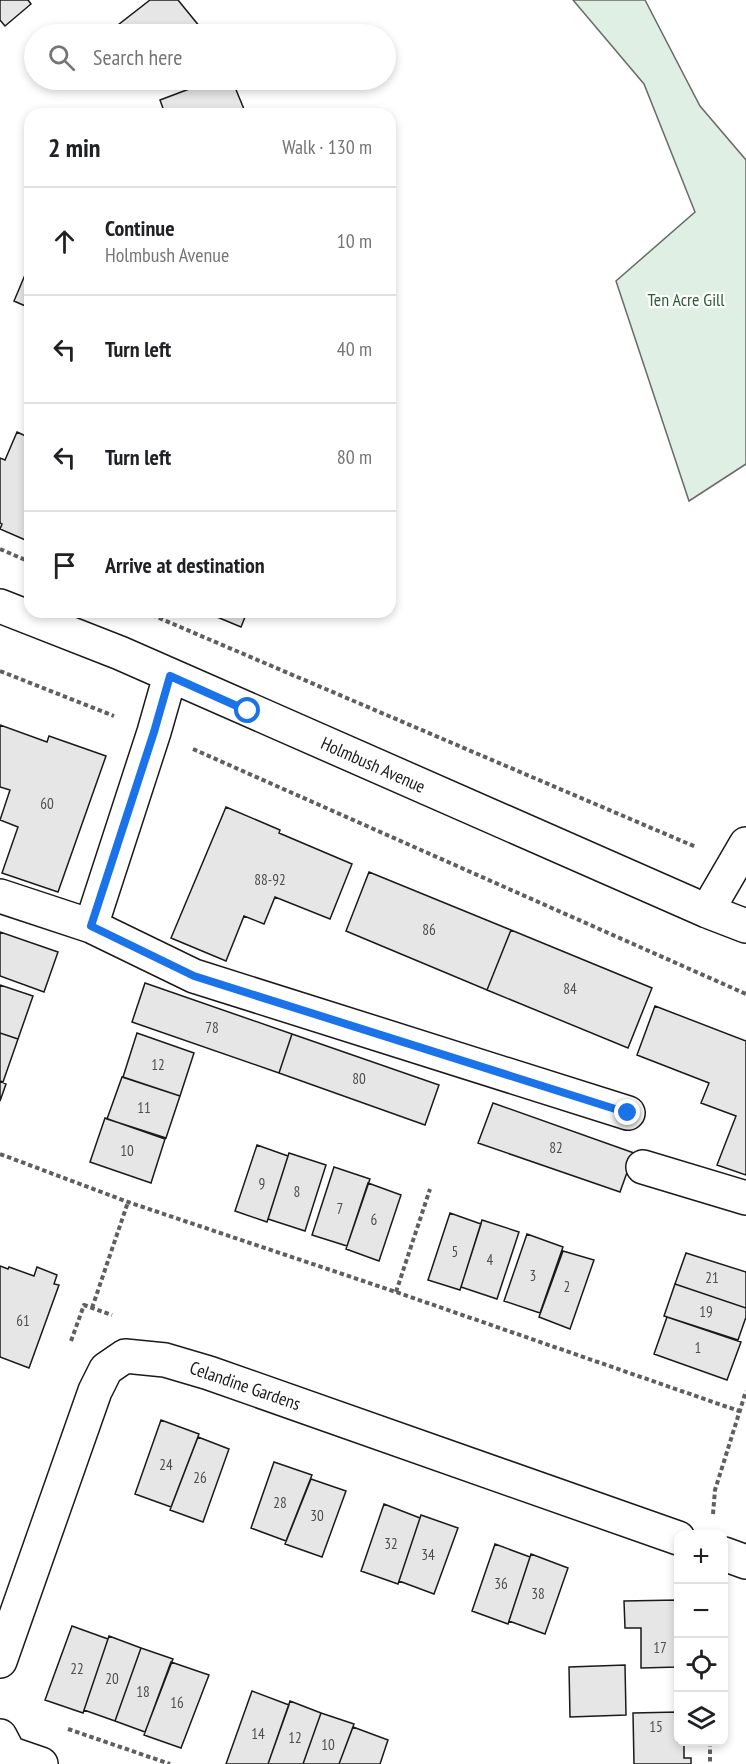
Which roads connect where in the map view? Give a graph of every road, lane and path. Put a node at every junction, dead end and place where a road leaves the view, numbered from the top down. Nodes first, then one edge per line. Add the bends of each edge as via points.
1 (0, 549) edge
2 (24, 559) edge
3 (0, 606) edge
4 (24, 615) edge
5 (31, 618) edge
6 (160, 618) edge
7 (0, 671) edge
8 (170, 676) junction
9 (154, 732) junction
10 (740, 854) edge
11 (0, 896) edge
12 (707, 911) junction
13 (91, 926) junction
14 (746, 926) edge
15 (746, 994) edge
16 (628, 1113) dead end
17 (0, 1154) edge
18 (643, 1167) dead end
19 (430, 1189) dead end
20 (746, 1198) edge
21 (128, 1202) junction
22 (396, 1292) junction
23 (93, 1308) dead end
24 (746, 1391) edge
25 (739, 1411) junction
26 (712, 1523) dead end
27 (674, 1537) edge
28 (728, 1556) edge
29 (746, 1562) edge
30 (0, 1661) edge
31 (62, 1727) dead end
32 (710, 1746) edge
33 (4, 1751) edge
34 (41, 1764) edge
35 (170, 1764) edge
36 (710, 1764) edge

1 - 2 path
3 - 4 street, Holmbush Avenue
5 - 8 street, Holmbush Avenue
6 - 10 path
7 - 9 path
8 - 9 street
8 - 12 street, Holmbush Avenue
9 - 13 street
9 - 15 path
10 - 12 street
11 - 13 street
12 - 14 street, Holmbush Avenue
13 - 16 street via 194,976
17 - 21 path
18 - 20 street
19 - 22 path
21 - 22 path
21 - 23 path
22 - 25 path
24 - 25 path
25 - 26 path via 715,1490
27 - 30 street, Celandine Gardens via 209,1373 165,1360 125,1356 106,1369 95,1390
28 - 29 street
31 - 35 path
32 - 36 path
33 - 34 street

